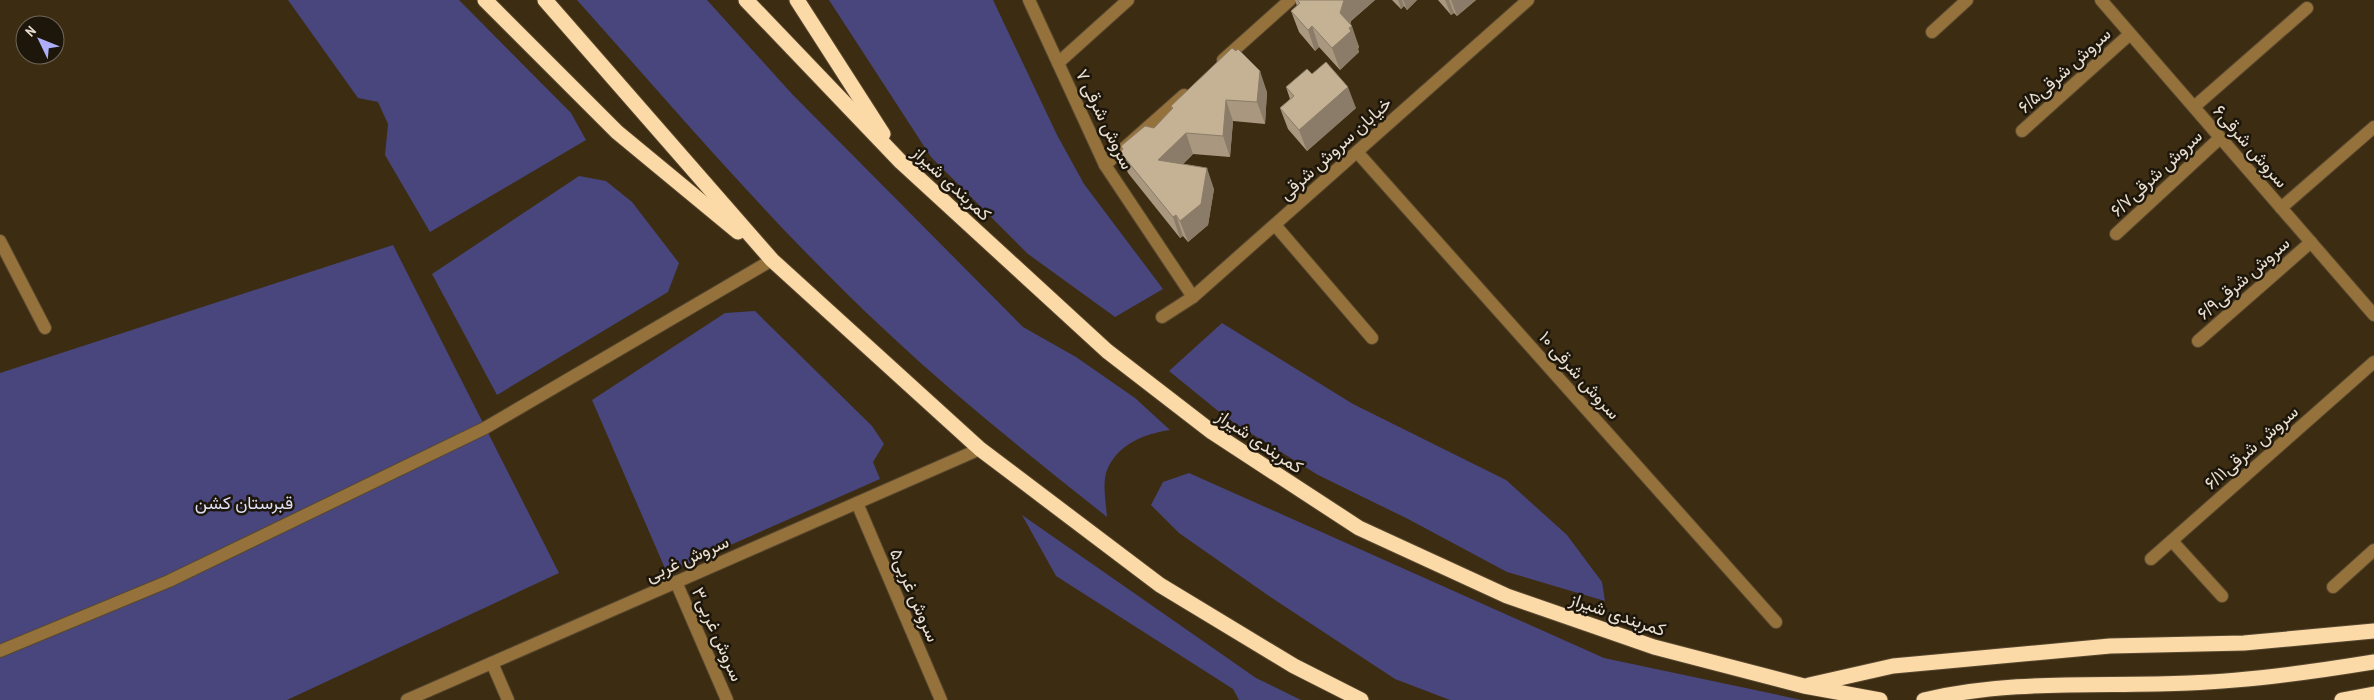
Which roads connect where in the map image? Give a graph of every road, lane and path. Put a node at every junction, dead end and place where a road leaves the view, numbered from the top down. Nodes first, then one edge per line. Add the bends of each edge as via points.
1 (485, 0) edge
2 (545, 0) edge
3 (746, 0) edge
4 (797, 0) edge
5 (1029, 0) edge
6 (1128, 0) edge
7 (1290, 0) edge
8 (1528, 0) edge
9 (1967, 0) edge
10 (2106, 2) edge
11 (2307, 8) dead end
12 (1932, 32) dead end
13 (2130, 34) junction
14 (1058, 63) junction
15 (1216, 66) edge
16 (1194, 86) edge
17 (2194, 107) junction
18 (2374, 126) edge
19 (2022, 131) dead end
20 (2220, 138) junction
21 (1357, 152) junction
22 (901, 162) junction
23 (1106, 165) junction
24 (2281, 208) junction
25 (1274, 225) junction
26 (2116, 234) dead end
27 (0, 241) edge
28 (2311, 242) junction
29 (772, 260) junction
30 (1194, 297) junction
31 (2374, 315) edge
32 (1162, 317) dead end
33 (45, 328) dead end
34 (1372, 338) dead end
35 (2198, 341) dead end
36 (2374, 362) edge
37 (980, 449) junction
38 (857, 503) junction
39 (2172, 541) junction
40 (2374, 550) edge
41 (2151, 559) dead end
42 (676, 582) junction
43 (2333, 587) dead end
44 (2222, 596) dead end
45 (1776, 622) dead end
46 (2374, 631) edge
47 (0, 651) edge
48 (2374, 662) edge
49 (492, 663) junction
50 (1804, 686) junction
51 (2374, 694) edge
52 (407, 700) edge
53 (508, 700) edge
54 (728, 700) edge
55 (941, 700) edge
56 (1361, 700) edge
57 (1880, 700) edge
58 (1924, 700) edge
59 (2342, 700) edge

1 - 29 highway via 617,132
2 - 29 highway
3 - 22 highway, کمربندی شیراز
4 - 22 highway
5 - 14 street, سروش شرقی ۷
6 - 14 street
7 - 15 street
8 - 21 street, خیابان سروش شرقی
9 - 12 street
10 - 13 street, سروش شرقی۶
11 - 17 street
13 - 17 street, سروش شرقی۶
13 - 19 street, سروش شرقی۶/۵
14 - 23 street, سروش شرقی ۷
16 - 23 street
17 - 20 street, سروش شرقی۶
18 - 24 street
20 - 24 street, سروش شرقی۶
20 - 26 street, سروش شرقی۶/۷
21 - 25 street, خیابان سروش شرقی
21 - 45 street, سروش شرقی ۱۰
22 - 50 highway, کمربندی شیراز via 1107,351 1212,432 1359,528 1507,596 1654,647
23 - 30 street, سروش شرقی ۷
24 - 28 street, سروش شرقی۶
25 - 30 street, خیابان سروش شرقی
25 - 34 street
27 - 33 street
28 - 31 street, سروش شرقی۶
28 - 35 street, سروش شرقی۶/۹
29 - 37 highway
29 - 47 street via 485,428 169,581
30 - 32 street, خیابان سروش شرقی
36 - 39 street, سروش شرقی۶/۱۱
37 - 38 street, سروش غربی
37 - 56 highway via 1160,585 1294,666
38 - 42 street, سروش غربی
38 - 55 street, سروش غربی۵
39 - 41 street, سروش شرقی۶/۱۱
39 - 44 street
40 - 43 street
42 - 49 street, سروش غربی
42 - 54 street, سروش غربی۳
46 - 50 highway via 2244,643 2110,646 1893,666
48 - 58 highway via 2253,679 2189,684 2022,686 1948,694
49 - 52 street, سروش غربی
49 - 53 street
50 - 57 highway, کمربندی شیراز
51 - 59 highway

